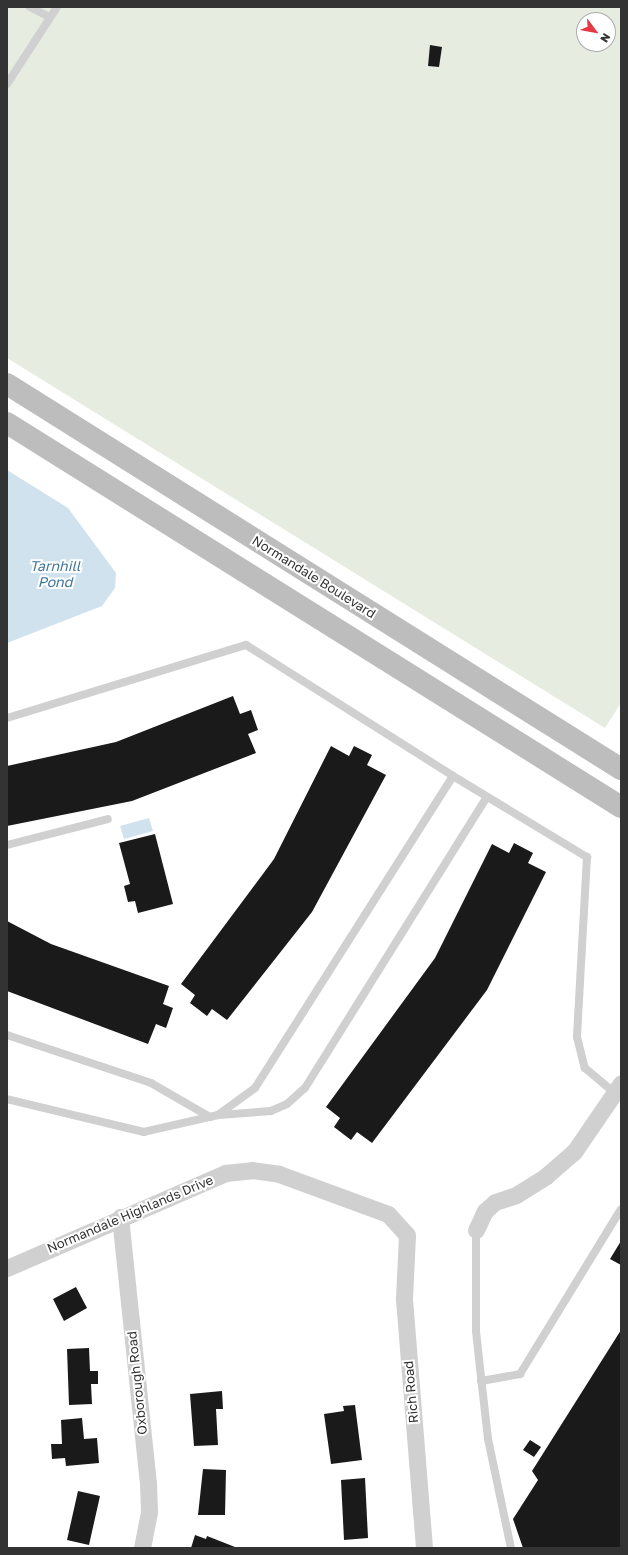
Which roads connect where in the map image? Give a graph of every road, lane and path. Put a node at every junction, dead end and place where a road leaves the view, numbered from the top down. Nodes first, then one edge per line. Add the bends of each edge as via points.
1 (30, 7) edge
2 (57, 7) edge
3 (50, 18) junction
4 (7, 84) edge
5 (7, 384) edge
6 (7, 423) edge
7 (7, 718) edge
8 (621, 769) edge
9 (452, 776) junction
10 (487, 797) junction
11 (621, 807) edge
12 (108, 819) dead end
13 (7, 845) edge
14 (7, 1035) edge
15 (618, 1088) edge
16 (7, 1098) edge
17 (214, 1116) junction
18 (621, 1209) edge
19 (120, 1217) junction
20 (476, 1230) joint
21 (407, 1235) joint
22 (7, 1268) edge
23 (481, 1381) junction
24 (142, 1548) edge
25 (424, 1548) edge
26 (511, 1548) edge

1 - 3 lane
2 - 3 lane
3 - 4 lane
5 - 8 main road, Normandale Boulevard
6 - 11 main road
7 - 9 lane via 246,645
9 - 10 lane
9 - 17 lane via 255,1088
10 - 15 lane via 587,858 577,1037 585,1068
10 - 17 lane via 305,1088 286,1104 271,1112
12 - 13 lane
14 - 17 lane via 151,1083
15 - 20 street via 574,1152 546,1176 516,1195 495,1202 485,1211
16 - 17 lane via 144,1132
18 - 23 lane via 520,1374
19 - 21 street, Normandale Highlands Drive via 219,1176 252,1170 304,1182 340,1198 388,1214
19 - 22 street, Normandale Highlands Drive
19 - 24 street, Oxborough Road via 148,1483 149,1512
20 - 23 lane via 476,1331
21 - 25 street, Rich Road via 404,1300
23 - 26 lane via 488,1439

